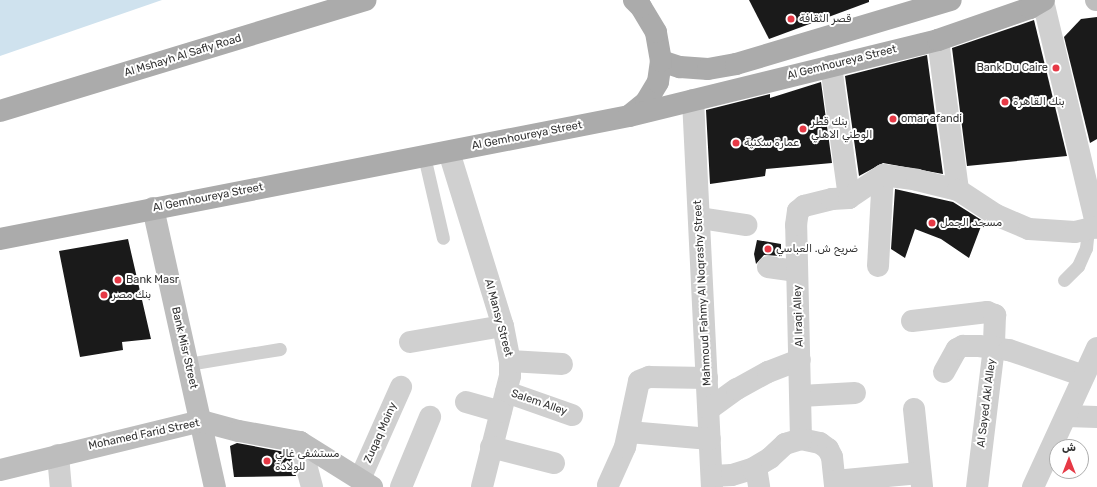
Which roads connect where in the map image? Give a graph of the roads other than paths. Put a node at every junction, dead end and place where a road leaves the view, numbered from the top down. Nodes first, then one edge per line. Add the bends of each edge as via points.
1 (365, 0) edge
2 (634, 0) edge
3 (951, 0) edge
4 (1043, 0) edge
5 (938, 40) junction
6 (661, 61) junction
7 (831, 66) junction
8 (693, 100) junction
9 (0, 111) edge
10 (629, 116) junction
11 (449, 152) junction
12 (424, 156) junction
13 (883, 175) junction
14 (958, 190) junction
15 (849, 198) junction
16 (153, 208) junction
17 (700, 218) junction
18 (746, 225) dead end
19 (1094, 228) edge
20 (443, 238) dead end
21 (0, 239) edge
22 (878, 266) dead end
23 (768, 267) dead end
24 (798, 271) junction
25 (1064, 280) dead end
26 (912, 321) dead end
27 (503, 326) junction
28 (410, 342) dead end
29 (994, 347) junction
30 (1097, 348) edge
31 (280, 349) dead end
32 (800, 360) junction
33 (510, 361) junction
34 (188, 364) junction
35 (562, 364) dead end
36 (944, 372) dead end
37 (1084, 376) junction
38 (707, 378) junction
39 (401, 388) dead end
40 (506, 392) junction
41 (856, 393) dead end
42 (801, 396) junction
43 (466, 402) dead end
44 (708, 409) junction
45 (914, 409) dead end
46 (501, 412) junction
47 (572, 414) dead end
48 (1067, 416) junction
49 (1097, 416) edge
50 (430, 417) dead end
51 (201, 421) junction
52 (629, 432) junction
53 (710, 439) junction
54 (801, 439) junction
55 (300, 442) junction
56 (491, 447) junction
57 (58, 455) junction
58 (554, 463) dead end
59 (0, 470) edge
60 (757, 477) edge
61 (921, 480) edge
62 (712, 482) edge
63 (366, 483) edge
64 (835, 484) edge
65 (608, 485) dead end
66 (62, 487) edge
67 (215, 487) edge
68 (312, 487) edge
69 (401, 487) edge
70 (482, 487) edge
71 (977, 487) edge
72 (1033, 487) edge

1 - 9 main road, Al Mshayh Al Safly Road
2 - 6 main road via 641,6 656,32
3 - 6 main road via 736,64 708,69 680,67
4 - 5 main road, Al Gemhoureya Street via 1030,8
4 - 19 street
5 - 7 main road, Al Gemhoureya Street
5 - 14 street
6 - 10 main road via 658,82 646,102
7 - 8 main road, Al Gemhoureya Street
7 - 15 street
8 - 10 main road, Al Gemhoureya Street
8 - 17 street, Mahmoud Fahmy Al Noqrashy Street
10 - 11 main road, Al Gemhoureya Street
11 - 12 main road, Al Gemhoureya Street
11 - 27 street, Al Mansy Street
12 - 16 main road, Al Gemhoureya Street
12 - 20 lane
13 - 14 street
13 - 15 street
13 - 22 street
14 - 19 street via 996,215 1029,229 1050,232
15 - 24 street, Al Iraqi Alley via 813,202 798,211
16 - 21 main road, Al Gemhoureya Street
16 - 34 street, Bank Misr Street
17 - 18 street
17 - 38 street, Mahmoud Fahmy Al Noqrashy Street
19 - 25 lane via 1078,266
23 - 24 street
24 - 32 street, Al Iraqi Alley
26 - 29 street, Al Sayed Akl Alley via 992,313 996,319
27 - 28 street
27 - 33 street, Al Mansy Street
29 - 36 street via 963,346 958,349
29 - 37 street
29 - 71 street, Al Sayed Akl Alley
30 - 37 street
31 - 34 lane
32 - 42 street, Al Iraqi Alley
32 - 44 street via 768,372
33 - 35 street
33 - 40 street, Al Mansy Street
34 - 51 street, Bank Misr Street
37 - 48 street
38 - 44 street, Mahmoud Fahmy Al Noqrashy Street
38 - 52 street via 649,377 639,381
39 - 63 street, Zuqaq Moiny
40 - 46 street, Al Mansy Street
40 - 47 street, Salem Alley
41 - 42 street
42 - 54 street, Al Iraqi Alley
43 - 46 street
44 - 53 street, Mahmoud Fahmy Al Noqrashy Street
45 - 61 street
46 - 56 street, Al Mansy Street
48 - 49 street
48 - 72 street
50 - 69 street
51 - 55 street, Mohamed Farid Street
51 - 57 street, Mohamed Farid Street
51 - 67 street, Bank Misr Street
52 - 53 street
52 - 65 street via 620,462
53 - 62 street, Mahmoud Fahmy Al Noqrashy Street
54 - 60 street via 785,444
54 - 64 street via 820,443 828,449 832,457
55 - 63 street, Mohamed Farid Street
55 - 68 street
56 - 58 street
56 - 70 street, Al Mansy Street
57 - 59 street, Mohamed Farid Street
57 - 66 street
60 - 62 street via 732,475
61 - 64 street

